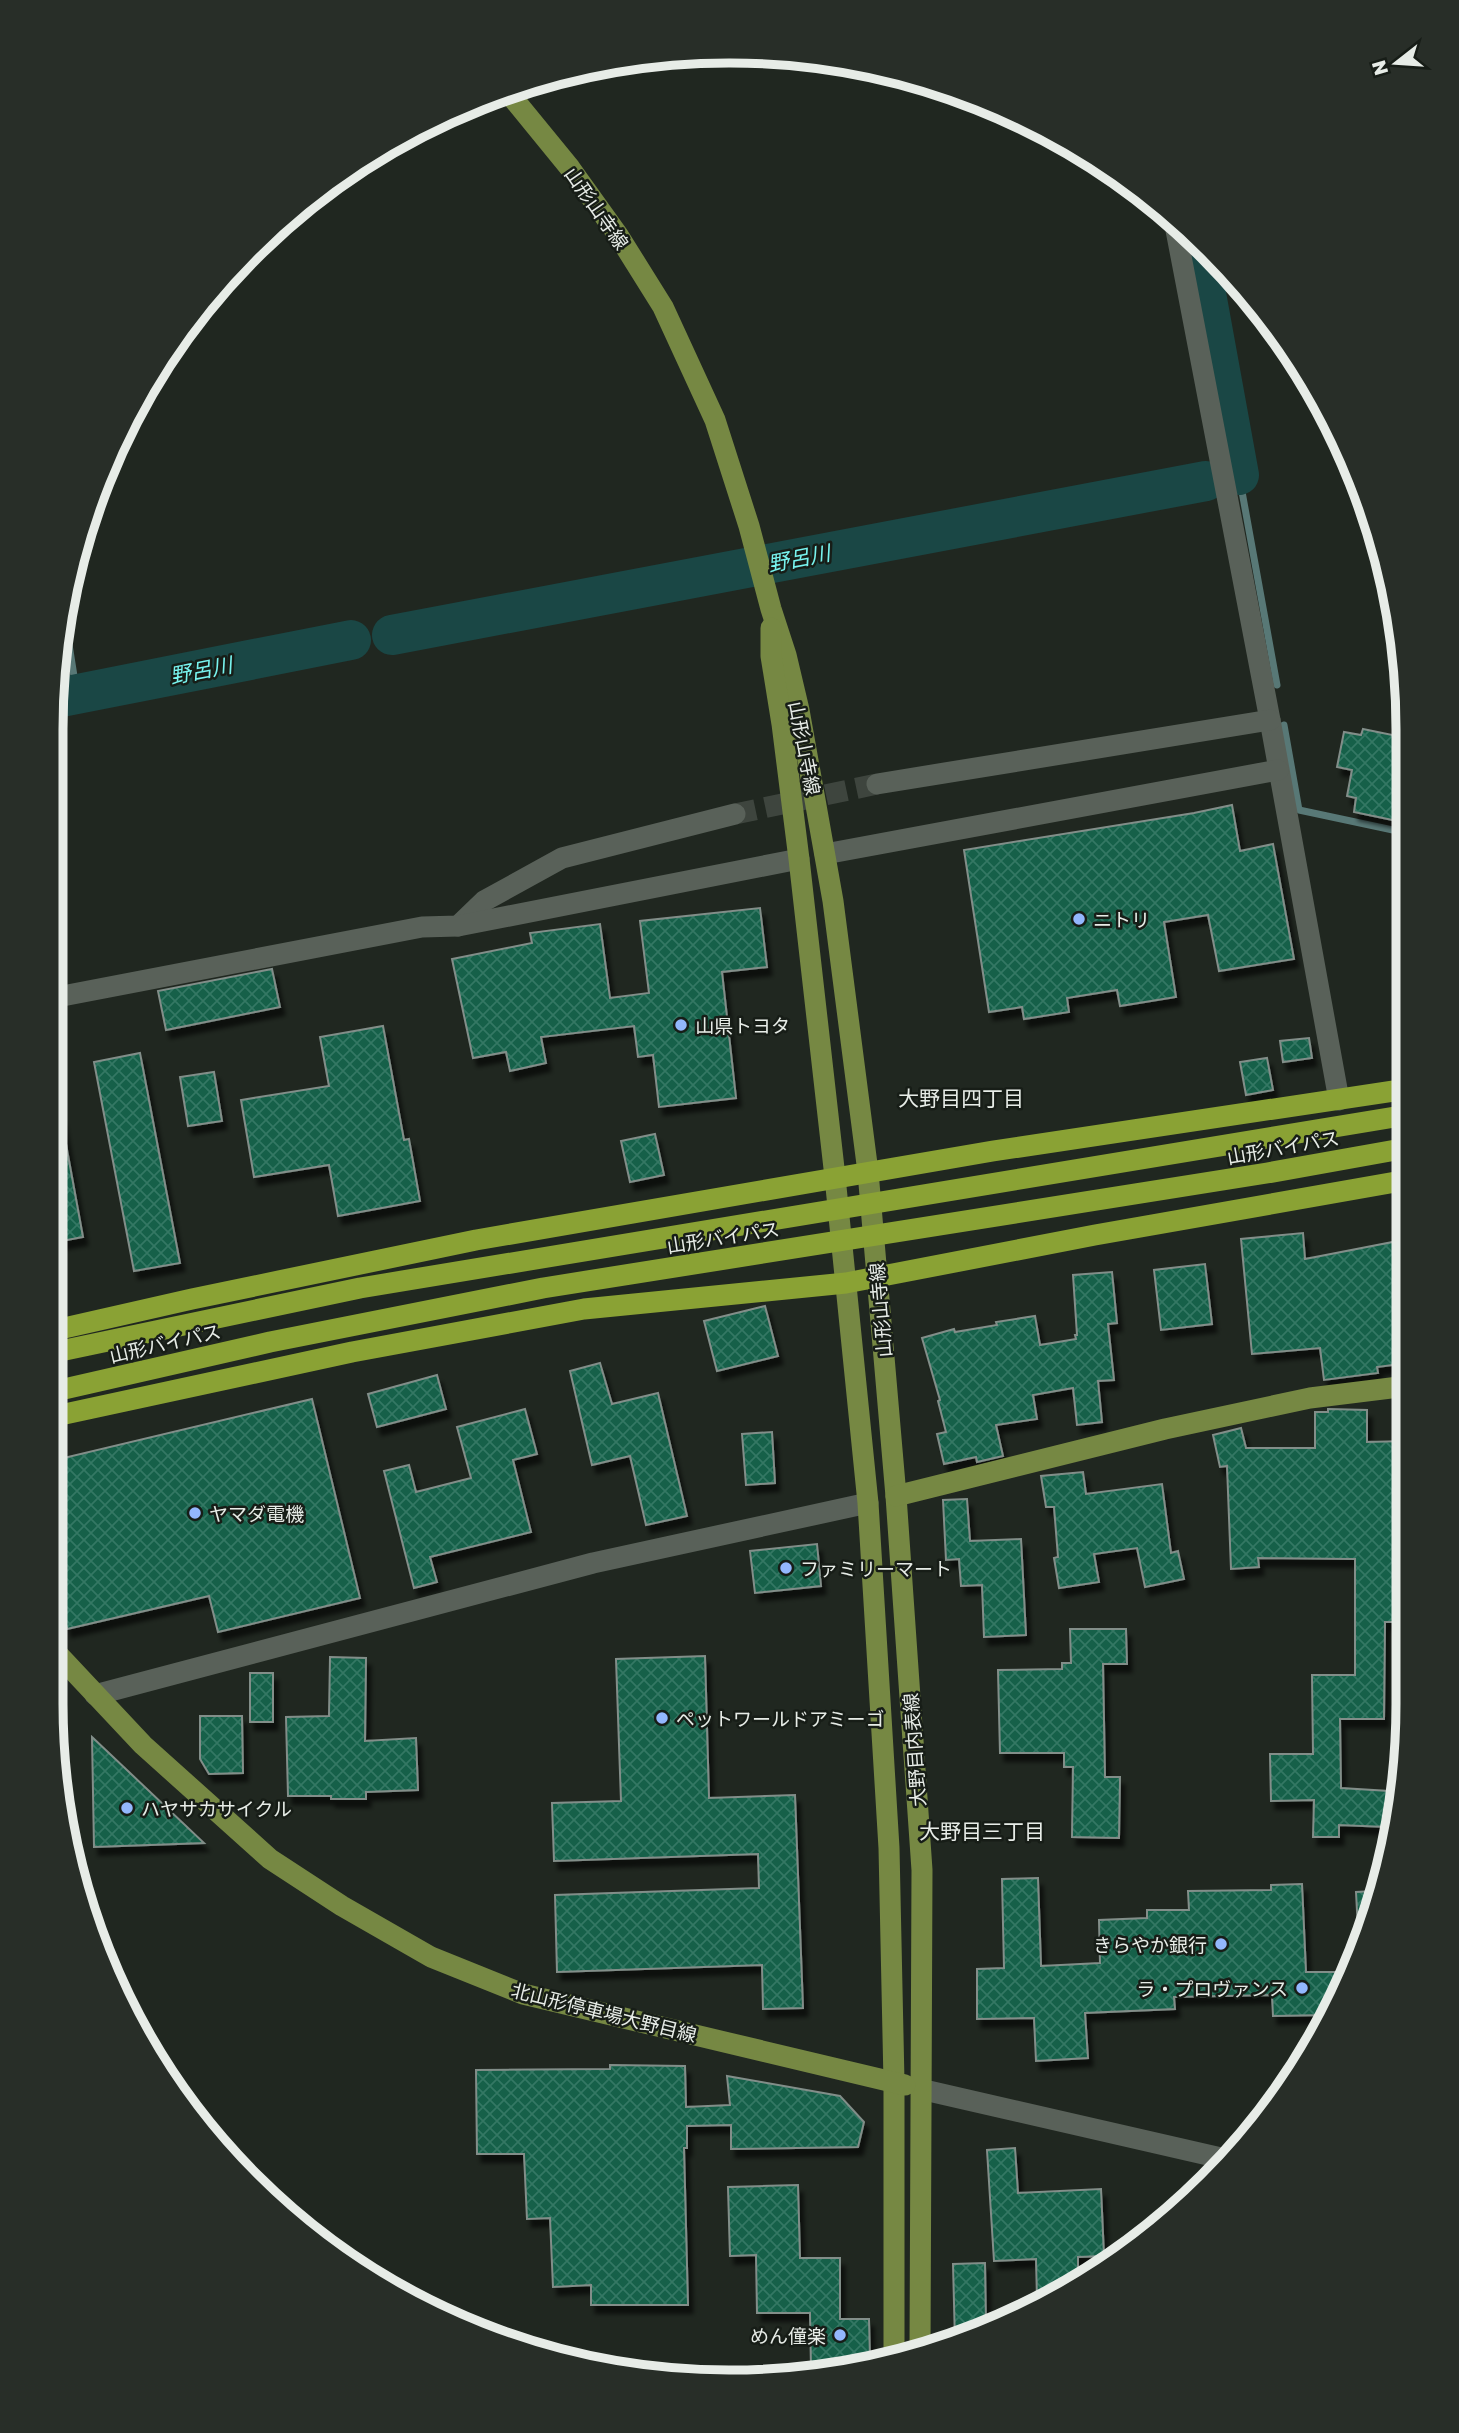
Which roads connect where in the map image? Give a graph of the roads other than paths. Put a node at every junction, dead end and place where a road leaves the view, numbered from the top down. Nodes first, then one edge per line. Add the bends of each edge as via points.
1 (513, 99) edge
2 (1177, 236) edge
3 (771, 609) junction
4 (1270, 720) junction
5 (1278, 770) junction
6 (877, 784) tunnel mouth
7 (735, 814) tunnel mouth
8 (825, 854) junction
9 (799, 859) junction
10 (458, 926) junction
11 (63, 996) edge
12 (1396, 1091) edge
13 (1339, 1100) junction
14 (1396, 1117) edge
15 (1396, 1150) edge
16 (868, 1172) junction
17 (835, 1177) junction
18 (1396, 1182) edge
19 (877, 1278) junction
20 (846, 1283) junction
21 (63, 1328) edge
22 (63, 1350) edge
23 (1396, 1387) edge
24 (63, 1389) edge
25 (63, 1414) edge
26 (896, 1496) junction
27 (868, 1503) junction
28 (63, 1660) edge
29 (95, 1695) junction
30 (894, 2082) junction
31 (920, 2089) junction
32 (1218, 2157) edge
33 (920, 2342) edge
34 (894, 2349) edge

1 - 3 main road, 山形山寺線 via 570,168 663,307 715,420
2 - 4 street
3 - 8 main road, 山形山寺線 via 799,710
3 - 9 main road, 山形山寺線 via 771,656
4 - 5 street
4 - 6 street
5 - 8 street
5 - 13 street
7 - 10 street via 562,859 484,901
8 - 16 main road, 山形山寺線
9 - 10 street
9 - 17 main road, 山形山寺線
10 - 11 street via 422,927
12 - 13 highway
13 - 16 highway
14 - 22 highway, 山形バイパス via 360,1288
15 - 24 highway, 山形バイパス via 542,1288
16 - 17 highway
16 - 19 main road, 山形山寺線
17 - 20 main road, 山形山寺線
17 - 21 highway via 476,1240
18 - 19 highway
19 - 20 highway
19 - 26 main road, 山形山寺線
20 - 25 highway via 584,1309 352,1352
20 - 27 main road, 山形山寺線
23 - 26 main road via 1310,1398 1165,1429
26 - 31 main road, 大野目内表線 via 922,1870
27 - 29 street via 593,1563
27 - 30 main road, 大野目内表線 via 889,1848
28 - 29 main road, 北山形停車場大野目線
29 - 30 main road, 北山形停車場大野目線 via 143,1745 270,1859 431,1957 523,1994
30 - 31 main road, 北山形停車場大野目線
30 - 34 main road
31 - 32 street
31 - 33 main road

